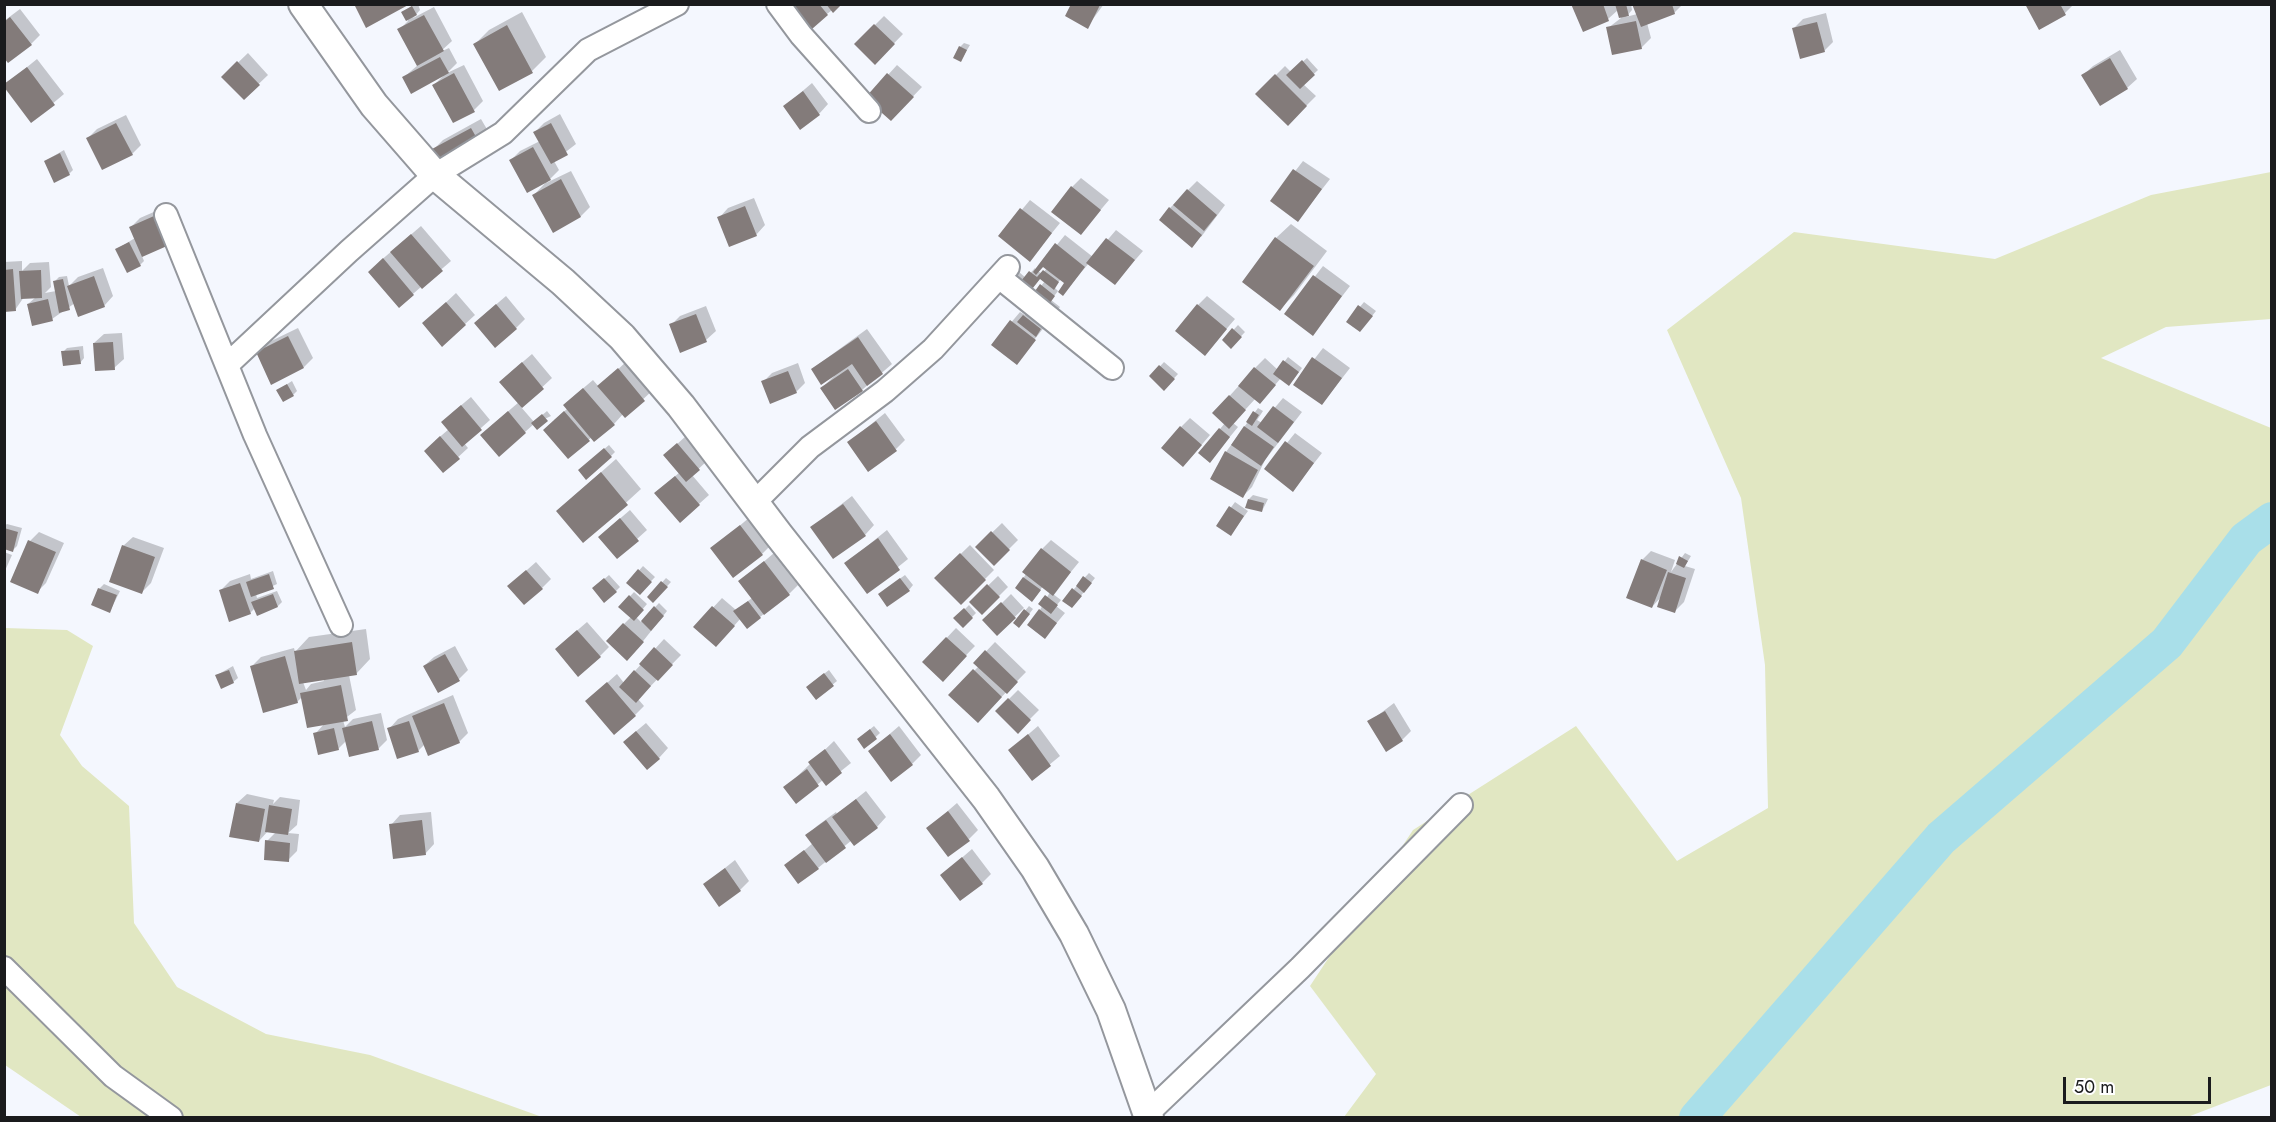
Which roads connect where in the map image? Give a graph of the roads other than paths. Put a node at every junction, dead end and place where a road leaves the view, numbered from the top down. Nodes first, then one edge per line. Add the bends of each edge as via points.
1 (303, 4) edge
2 (677, 4) edge
3 (778, 4) edge
4 (869, 111) dead end
5 (435, 175) junction
6 (166, 215) dead end
7 (227, 365) junction
8 (1112, 368) dead end
9 (756, 501) junction
10 (341, 625) dead end
11 (1461, 805) dead end
12 (4, 968) edge
13 (1148, 1116) edge
14 (171, 1118) edge

1 - 5 street via 374,105
2 - 5 street via 588,50 503,133
3 - 4 street
5 - 7 street
5 - 9 street via 622,337
6 - 7 street
7 - 10 street
8 - 9 street via 1004,272 933,349 885,392 810,447
9 - 13 street via 986,798 1035,868 1074,933 1110,1010
11 - 13 street
12 - 14 street via 113,1077

